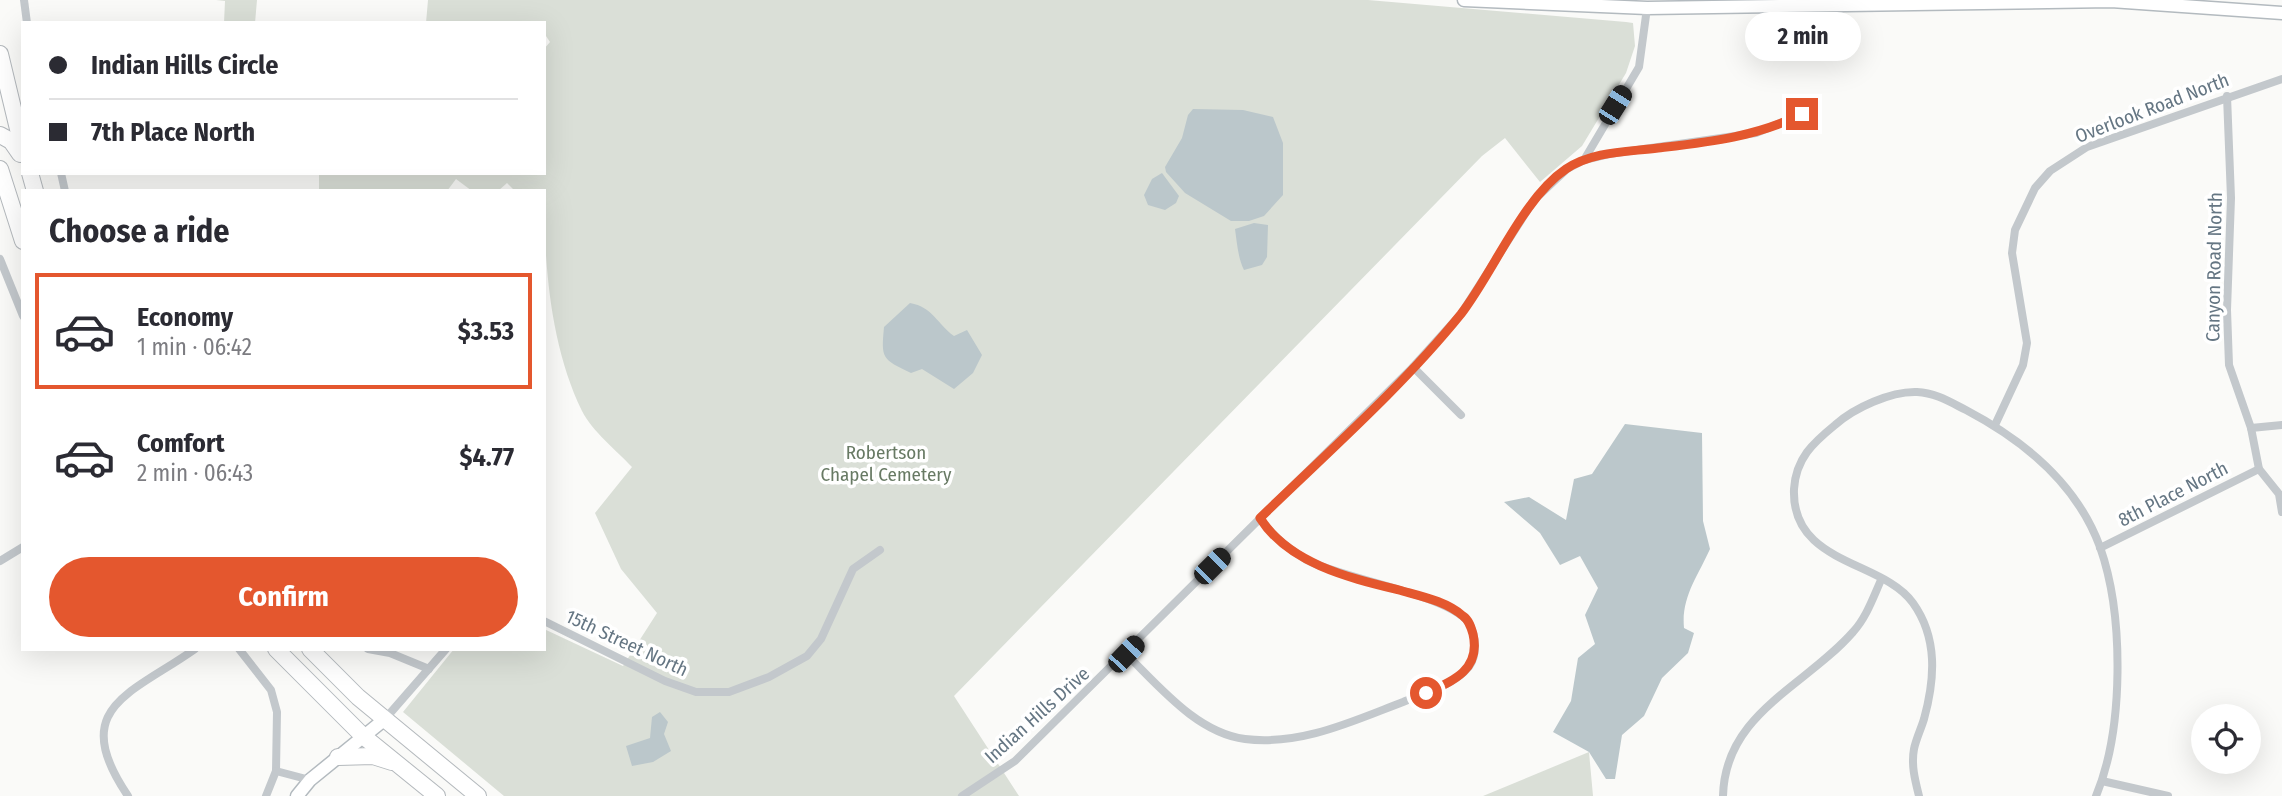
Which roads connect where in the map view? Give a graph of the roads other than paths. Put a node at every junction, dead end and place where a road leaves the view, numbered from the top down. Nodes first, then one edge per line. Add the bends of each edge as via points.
1 (23, 0) edge
2 (1464, 0) edge
3 (2211, 3) edge
4 (1647, 8) junction
5 (2282, 13) edge
6 (27, 21) edge
7 (0, 54) edge
8 (2282, 79) edge
9 (2227, 96) junction
10 (1802, 114) dead end
11 (13, 128) edge
12 (0, 135) edge
13 (21, 146) edge
14 (21, 156) edge
15 (1584, 159) junction
16 (0, 169) edge
17 (21, 235) edge
18 (0, 259) edge
19 (21, 311) edge
20 (1413, 367) junction
21 (1461, 415) dead end
22 (1995, 425) junction
23 (2282, 425) edge
24 (2251, 428) junction
25 (2259, 469) junction
26 (2281, 493) edge
27 (2282, 512) edge
28 (1260, 518) junction
29 (21, 548) edge
30 (2101, 548) junction
31 (880, 550) dead end
32 (0, 561) edge
33 (1881, 580) junction
34 (546, 622) edge
35 (192, 651) edge
36 (241, 651) edge
37 (278, 651) edge
38 (312, 651) edge
39 (379, 651) edge
40 (444, 651) edge
41 (1126, 654) junction
42 (429, 669) junction
43 (385, 719) junction
44 (363, 736) junction
45 (338, 757) junction
46 (398, 764) junction
47 (276, 771) junction
48 (310, 780) junction
49 (2102, 782) junction
50 (128, 796) edge
51 (265, 796) edge
52 (297, 796) edge
53 (437, 796) edge
54 (478, 796) edge
55 (962, 796) edge
56 (1723, 796) edge
57 (1919, 796) edge
58 (2095, 796) edge
59 (2168, 796) edge

1 - 6 street
2 - 4 main road
3 - 4 main road via 2022,1
3 - 5 main road
4 - 15 street, Indian Hills Drive via 1639,67
7 - 11 highway
8 - 9 street, Overlook Road North
9 - 22 street, Overlook Road North via 2087,147 2050,171 2035,188 2015,230 2012,253 2027,342 2023,365
9 - 24 street, Canyon Road North via 2229,365
10 - 15 street via 1732,138
11 - 13 highway
12 - 14 highway
15 - 20 street, Indian Hills Drive via 1534,200 1461,313
16 - 17 highway
18 - 19 street
20 - 21 street
20 - 28 street, Indian Hills Drive
22 - 30 street via 2051,470 2087,517
22 - 33 street via 1939,396 1895,394 1842,418 1807,448 1794,491 1809,534 1826,551
23 - 24 street
24 - 25 street, Canyon Road North
25 - 26 street, Canyon Road North
25 - 30 street, 8th Place North
26 - 27 street, Canyon Road North
28 - 41 street, Indian Hills Drive
28 - 41 street via 1307,560 1445,605 1465,617 1476,649 1467,670 1449,684 1333,729 1290,739 1244,739 1193,717
29 - 32 street
30 - 49 street via 2119,646
31 - 34 street, 15th Street North via 853,569 821,639 807,656 729,692 696,692 665,681
33 - 56 street via 1853,632 1765,706 1743,731 1732,750
33 - 57 street via 1898,587 1912,601 1929,630 1934,663 1914,749
35 - 50 street via 116,702 104,722 102,745
36 - 47 street via 271,690 277,712
37 - 44 highway
38 - 43 highway
39 - 42 street
40 - 42 street
41 - 55 street, Indian Hills Drive via 1015,761
42 - 43 street
43 - 44 main road
43 - 54 highway
44 - 45 main road
44 - 46 highway
45 - 46 highway via 373,756
45 - 48 main road
46 - 53 highway
47 - 48 street
47 - 51 street
48 - 52 main road
49 - 58 street
49 - 59 street

